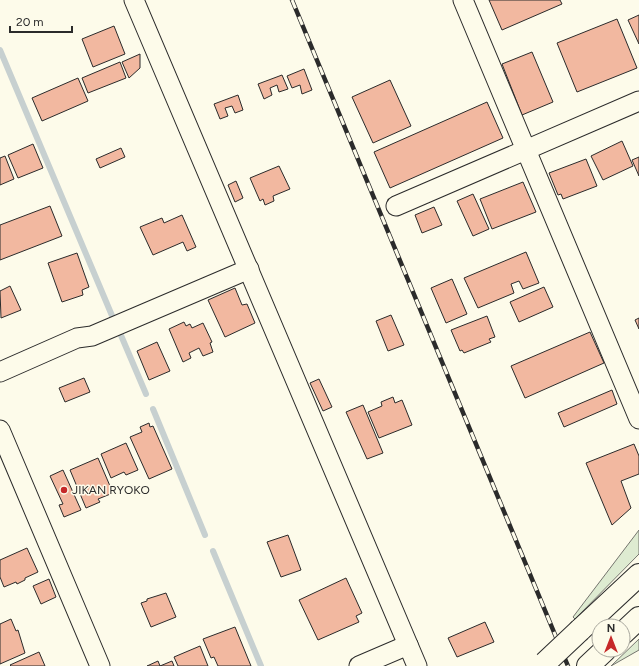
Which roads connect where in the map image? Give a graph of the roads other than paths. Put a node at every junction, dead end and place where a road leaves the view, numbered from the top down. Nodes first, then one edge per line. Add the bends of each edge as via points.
1 (134, 0) edge
2 (463, 0) edge
3 (639, 102) edge
4 (527, 150) junction
5 (396, 206) dead end
6 (249, 269) junction
7 (0, 372) edge
8 (639, 419) edge
9 (0, 430) edge
10 (639, 575) edge
11 (639, 618) edge
12 (631, 626) edge
13 (408, 645) junction
14 (543, 664) edge
15 (100, 666) edge
16 (359, 666) edge
17 (417, 666) edge

1 - 6 street
2 - 4 street
3 - 4 street
4 - 5 street
4 - 8 street
6 - 7 street
6 - 13 street
9 - 15 street
10 - 14 highway, bridge
11 - 12 highway
13 - 16 street
13 - 17 street

